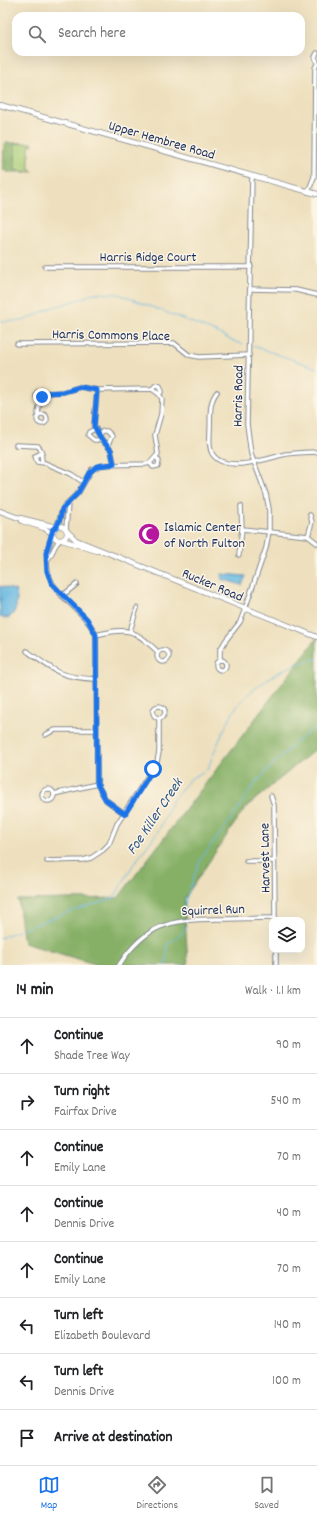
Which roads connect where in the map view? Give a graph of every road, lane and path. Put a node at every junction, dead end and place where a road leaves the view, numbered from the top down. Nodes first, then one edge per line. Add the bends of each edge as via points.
1 (317, 53) edge
2 (317, 63) edge
3 (0, 105) edge
4 (252, 176) junction
5 (308, 192) junction
6 (317, 194) edge
7 (45, 267) dead end
8 (251, 267) junction
9 (251, 289) junction
10 (317, 295) edge
11 (17, 344) dead end
12 (249, 355) junction
13 (152, 389) junction
14 (97, 390) junction
15 (217, 392) dead end
16 (47, 393) junction
17 (159, 394) junction
18 (40, 401) junction
19 (38, 414) dead end
20 (95, 429) junction
21 (100, 434) junction
22 (102, 440) junction
23 (16, 445) dead end
24 (108, 445) junction
25 (317, 452) edge
26 (42, 453) junction
27 (156, 457) junction
28 (42, 462) junction
29 (150, 463) junction
30 (253, 463) junction
31 (114, 464) junction
32 (83, 482) junction
33 (68, 502) junction
34 (241, 506) dead end
35 (0, 511) edge
36 (310, 515) dead end
37 (16, 517) junction
38 (57, 526) junction
39 (242, 529) junction
40 (66, 530) junction
41 (269, 531) junction
42 (53, 534) junction
43 (308, 536) junction
44 (61, 540) junction
45 (317, 543) edge
46 (101, 550) junction
47 (240, 555) dead end
48 (47, 560) junction
49 (77, 584) dead end
50 (62, 596) junction
51 (137, 608) dead end
52 (245, 609) junction
53 (130, 631) junction
54 (96, 635) junction
55 (317, 637) edge
56 (27, 650) dead end
57 (158, 652) dead end
58 (220, 660) dead end
59 (96, 679) junction
60 (159, 718) dead end
61 (96, 730) junction
62 (46, 736) dead end
63 (97, 784) junction
64 (54, 794) dead end
65 (271, 796) dead end
66 (125, 814) junction
67 (47, 861) dead end
68 (246, 861) dead end
69 (274, 861) junction
70 (276, 917) edge
71 (269, 919) edge
72 (276, 953) edge
73 (120, 965) edge
74 (276, 965) edge

1 - 2 street
2 - 5 street via 314,177
3 - 4 main road, Upper Hembree Road
4 - 5 main road, Upper Hembree Road
4 - 8 street, Harris Road
5 - 6 main road, Upper Hembree Road
7 - 8 street, Harris Ridge Court
8 - 9 street, Harris Road
9 - 10 street via 296,290
9 - 12 street, Harris Road
11 - 12 street, Harris Commons Place via 174,343 189,355 199,357
12 - 30 street, Harris Road via 247,424
13 - 14 street
13 - 17 street
13 - 17 street via 156,385 160,386 162,391
14 - 16 street via 80,387
14 - 20 street via 93,422
15 - 30 street via 211,405 212,453 223,462
16 - 18 street
16 - 18 street via 42,390 37,392 36,397
17 - 27 street via 162,407 155,435 159,451
18 - 19 street
20 - 21 street
20 - 22 street via 89,432 90,437
21 - 22 street
21 - 24 street via 103,430 109,433 111,439
22 - 24 street
23 - 26 street via 38,446
24 - 31 street
25 - 30 street via 286,454
26 - 28 street
26 - 28 street via 36,455 35,460 38,463
27 - 29 street
27 - 29 street via 159,461 158,466 152,467
28 - 32 street
29 - 31 street
30 - 41 street, Harris Road via 266,494
31 - 32 street via 92,469
32 - 33 street via 78,493
33 - 38 street via 62,509
33 - 40 street
34 - 39 street
35 - 37 main road
36 - 43 street via 312,522
37 - 38 main road
37 - 42 main road
38 - 40 main road
38 - 42 main road
39 - 41 street
39 - 47 street
40 - 44 main road via 66,536
40 - 46 main road, Rucker Road via 76,540
41 - 43 street
41 - 52 street, Harris Road via 266,548
42 - 44 main road via 56,539
42 - 48 street via 46,553
43 - 45 street
44 - 46 main road, Rucker Road
44 - 48 street via 55,545 51,557
46 - 52 main road, Rucker Road
48 - 50 street via 48,578
49 - 50 street
50 - 54 street via 87,619
51 - 53 street
52 - 55 main road, Rucker Road
52 - 58 street, Harris Road via 240,622 220,650
53 - 54 street via 117,630
53 - 57 street via 142,637
54 - 59 street
56 - 59 street via 61,674
59 - 61 street
60 - 66 street via 157,762
61 - 62 street via 55,730
61 - 63 street
63 - 64 street
63 - 66 street via 106,800
65 - 69 street, Harvest Lane via 274,805
66 - 67 street via 117,824 108,844 98,854 83,860
68 - 69 street
69 - 70 street, Harvest Lane
71 - 73 street, Squirrel Run via 186,919 169,923 139,940
72 - 74 street

